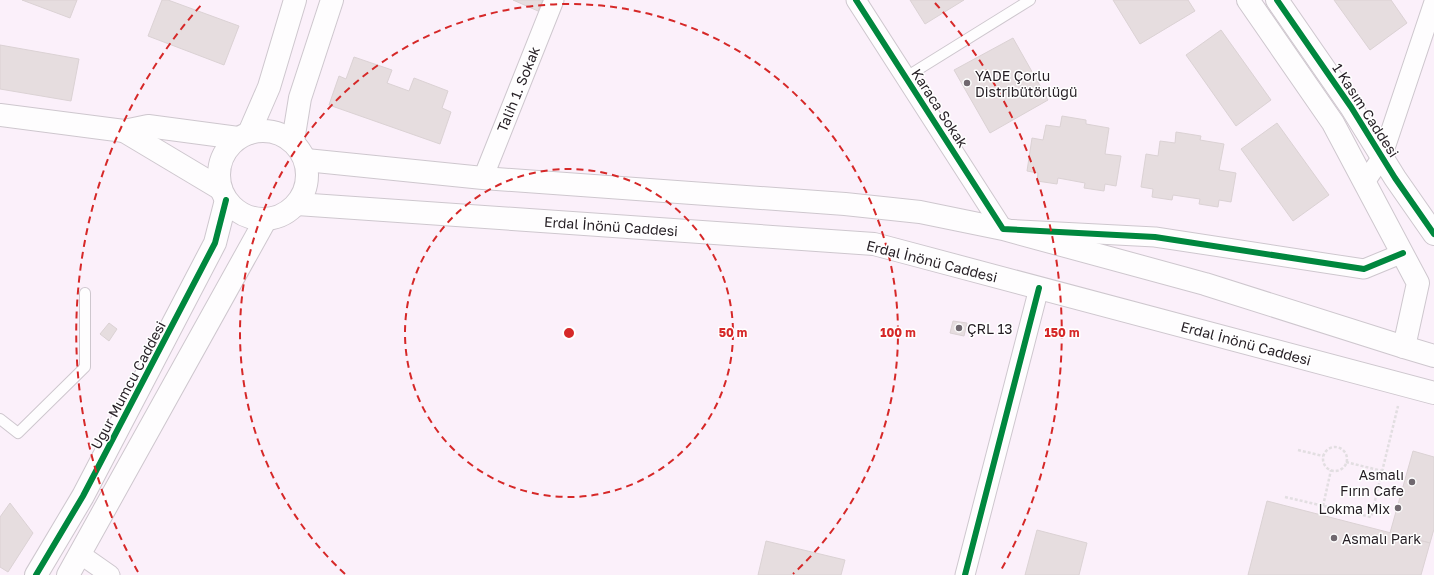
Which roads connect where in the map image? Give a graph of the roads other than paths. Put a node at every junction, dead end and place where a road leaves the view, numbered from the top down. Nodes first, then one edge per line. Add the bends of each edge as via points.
1 (295, 0) edge
2 (332, 0) edge
3 (554, 0) edge
4 (856, 0) edge
5 (1030, 0) edge
6 (1248, 0) edge
7 (1277, 0) edge
8 (1434, 2) edge
9 (906, 77) junction
10 (0, 115) edge
11 (124, 131) junction
12 (243, 135) junction
13 (293, 141) junction
14 (1382, 157) junction
15 (306, 160) junction
16 (483, 178) junction
17 (1365, 182) junction
18 (224, 194) junction
19 (297, 204) junction
20 (266, 219) junction
21 (1003, 229) junction
22 (1434, 234) edge
23 (1402, 253) junction
24 (1039, 288) junction
25 (85, 292) dead end
26 (1404, 348) junction
27 (1434, 356) edge
28 (1434, 393) edge
29 (0, 419) edge
30 (80, 554) junction
31 (36, 575) edge
32 (68, 575) edge
33 (110, 575) edge
34 (965, 575) edge

1 - 12 main road via 269,87
2 - 13 main road via 300,98
3 - 16 street, Talih 1. Sokak
4 - 9 street, Karaca Sokak
5 - 9 lane
6 - 17 main road via 1333,123
7 - 14 main road, 1 Kasım Caddesi via 1351,107
8 - 14 street
9 - 21 street, Karaca Sokak
10 - 11 main road
11 - 12 main road via 148,126
11 - 18 main road
12 - 13 main road via 260,130 272,131
12 - 18 main road via 229,146 219,166 218,178
13 - 15 main road
14 - 17 street
14 - 22 main road, 1 Kasım Caddesi
15 - 16 main road
15 - 19 main road via 307,183 304,194
16 - 21 main road via 845,204 920,212
17 - 23 main road
18 - 20 main road via 234,208 244,215
18 - 31 main road, Uğur Mumcu Caddesi via 215,244 83,496
19 - 20 main road via 278,217
19 - 24 main road, Erdal İnönü Caddesi via 874,244
20 - 30 main road
21 - 23 street via 1155,237 1364,269
21 - 26 main road via 1205,284
23 - 26 main road via 1418,282
24 - 28 main road, Erdal İnönü Caddesi
24 - 34 street
25 - 29 lane via 85,367 18,433
26 - 27 main road
30 - 32 main road
30 - 33 street

